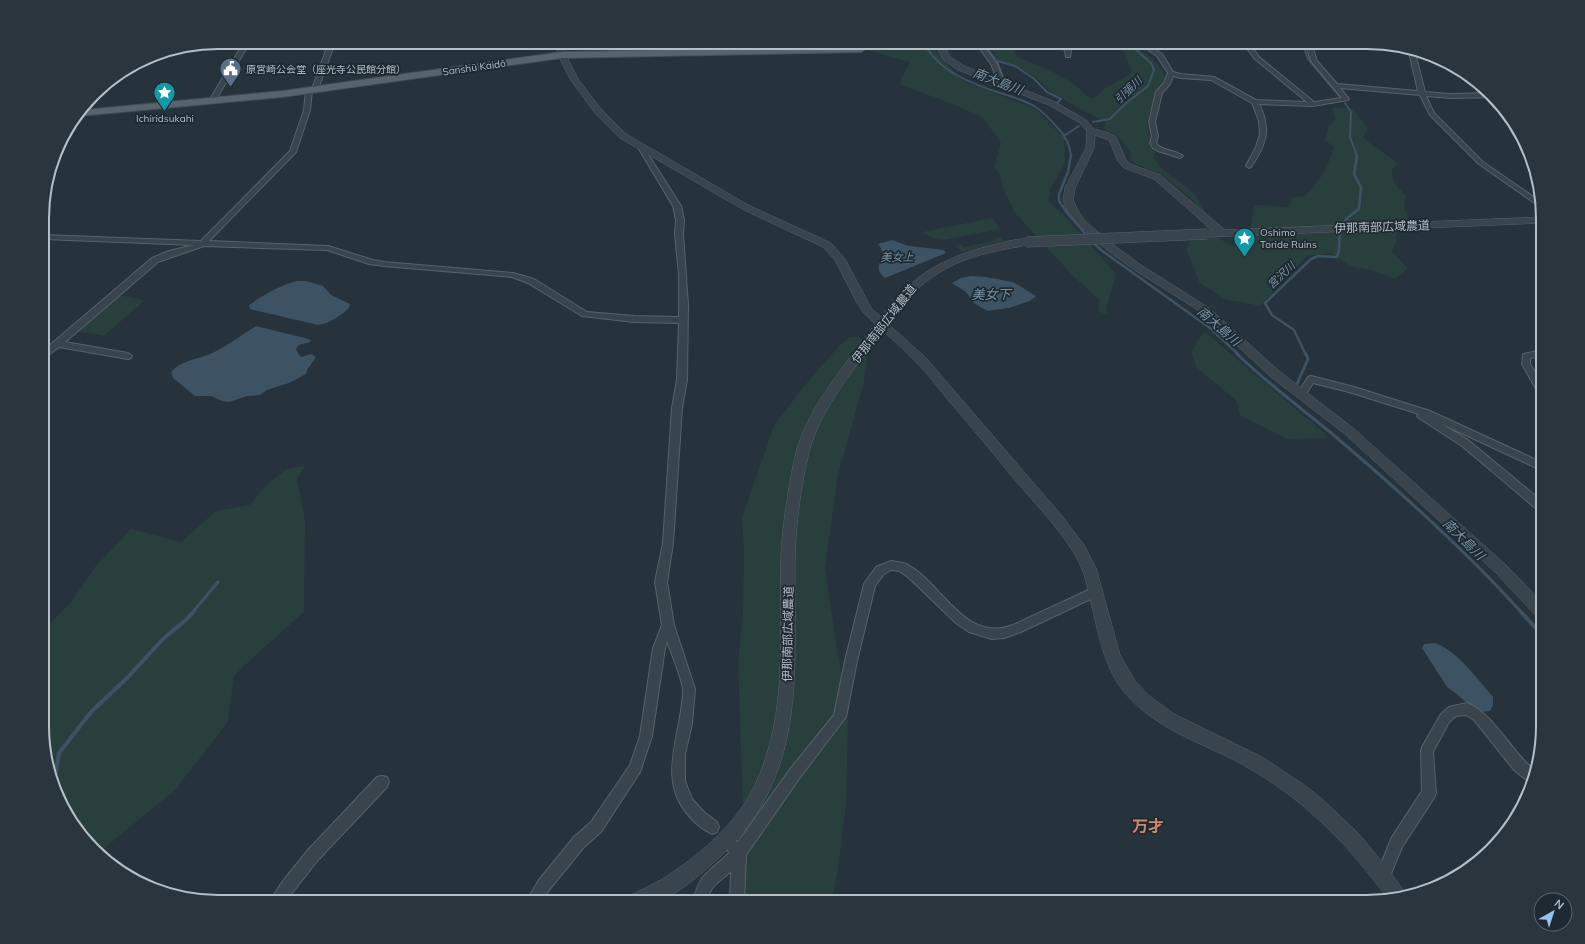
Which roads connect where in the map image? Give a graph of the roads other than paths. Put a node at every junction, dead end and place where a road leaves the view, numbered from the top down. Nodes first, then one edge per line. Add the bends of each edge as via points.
1 (243, 49) edge
2 (329, 49) edge
3 (556, 49) edge
4 (562, 49) edge
5 (643, 49) edge
6 (861, 49) edge
7 (942, 49) edge
8 (983, 49) edge
9 (1067, 49) edge
10 (1151, 49) edge
11 (1250, 49) edge
12 (1310, 49) edge
13 (1068, 56) dead end
14 (1413, 56) edge
15 (1171, 73) junction
16 (997, 83) junction
17 (1335, 86) junction
18 (312, 90) junction
19 (1422, 93) junction
20 (1482, 95) edge
21 (212, 101) junction
22 (1255, 102) junction
23 (1313, 104) junction
24 (86, 113) edge
25 (1092, 131) junction
26 (642, 149) junction
27 (1180, 156) dead end
28 (1249, 166) dead end
29 (1536, 202) edge
30 (1536, 220) edge
31 (1223, 234) junction
32 (49, 237) edge
33 (203, 243) junction
34 (683, 320) junction
35 (881, 324) junction
36 (52, 347) edge
37 (1536, 354) edge
38 (128, 356) dead end
39 (1536, 382) edge
40 (1301, 395) junction
41 (1404, 406) junction
42 (1536, 464) edge
43 (1536, 502) edge
44 (1095, 592) junction
45 (1536, 606) edge
46 (668, 625) junction
47 (1529, 774) edge
48 (382, 782) dead end
49 (712, 827) dead end
50 (736, 850) junction
51 (1383, 876) junction
52 (1395, 893) edge
53 (281, 895) edge
54 (538, 895) edge
55 (650, 895) edge
56 (702, 895) edge
57 (737, 895) edge

1 - 21 street
2 - 18 street
3 - 18 main road, Sanshū Kaidō
4 - 26 street via 574,79 598,111 623,136
5 - 6 main road, Sanshū Kaidō
7 - 16 street via 956,64
8 - 16 street via 994,64 1000,79
9 - 13 street
10 - 15 street via 1160,55
11 - 23 street via 1257,58
12 - 17 street via 1314,61
14 - 19 street
15 - 22 street via 1212,78
15 - 27 street via 1167,84 1159,92 1152,122 1155,136 1153,143 1160,150
16 - 25 street via 1068,110 1085,121
17 - 19 street
17 - 23 street via 1346,100
18 - 21 main road, Sanshū Kaidō
18 - 33 street via 293,152
19 - 20 street
19 - 29 street via 1432,114 1480,164
21 - 24 main road, Sanshū Kaidō
22 - 23 street
22 - 28 street via 1260,112 1262,143
25 - 31 street via 1113,139 1122,161 1127,166 1158,177
25 - 40 street via 1090,148 1068,193 1073,212 1093,233 1132,264 1205,310 1261,363
26 - 34 street via 676,206 680,220
26 - 35 street via 747,208 827,245 840,259 867,310
30 - 31 street, 伊那南部広域農道
31 - 35 street, 伊那南部広域農道, bridge via 1026,242 963,256 919,280
32 - 33 street
33 - 34 street via 328,248 384,264 513,275 531,281 585,314
33 - 36 street via 155,260
34 - 46 street via 682,380 677,408 668,543 661,582
35 - 44 street via 922,361 1057,520 1088,566
35 - 55 street, 伊那南部広域農道 via 826,401 804,444 793,502 789,546 786,704 780,739 769,771 760,793 748,811 716,848 688,873
36 - 38 street
37 - 39 street via 1526,356 1526,364
40 - 41 street via 1311,379
40 - 45 street via 1376,454 1501,569
41 - 42 street via 1445,420
41 - 43 street via 1465,443
44 - 50 street via 1017,628 1003,633 989,633 963,623 910,570 899,566 880,570 870,584 840,718
44 - 51 street via 1107,644 1116,665 1142,700 1165,718 1256,763 1308,797 1330,815
46 - 49 street via 689,688 686,724 679,754 678,781 687,804
46 - 54 street via 659,648 646,736 635,768 596,827 579,842
47 - 51 street via 1478,716 1467,709 1453,711 1445,718 1428,751 1428,793 1397,842
48 - 53 street via 307,862
50 - 56 street via 724,868 711,877
50 - 57 street
51 - 52 street

